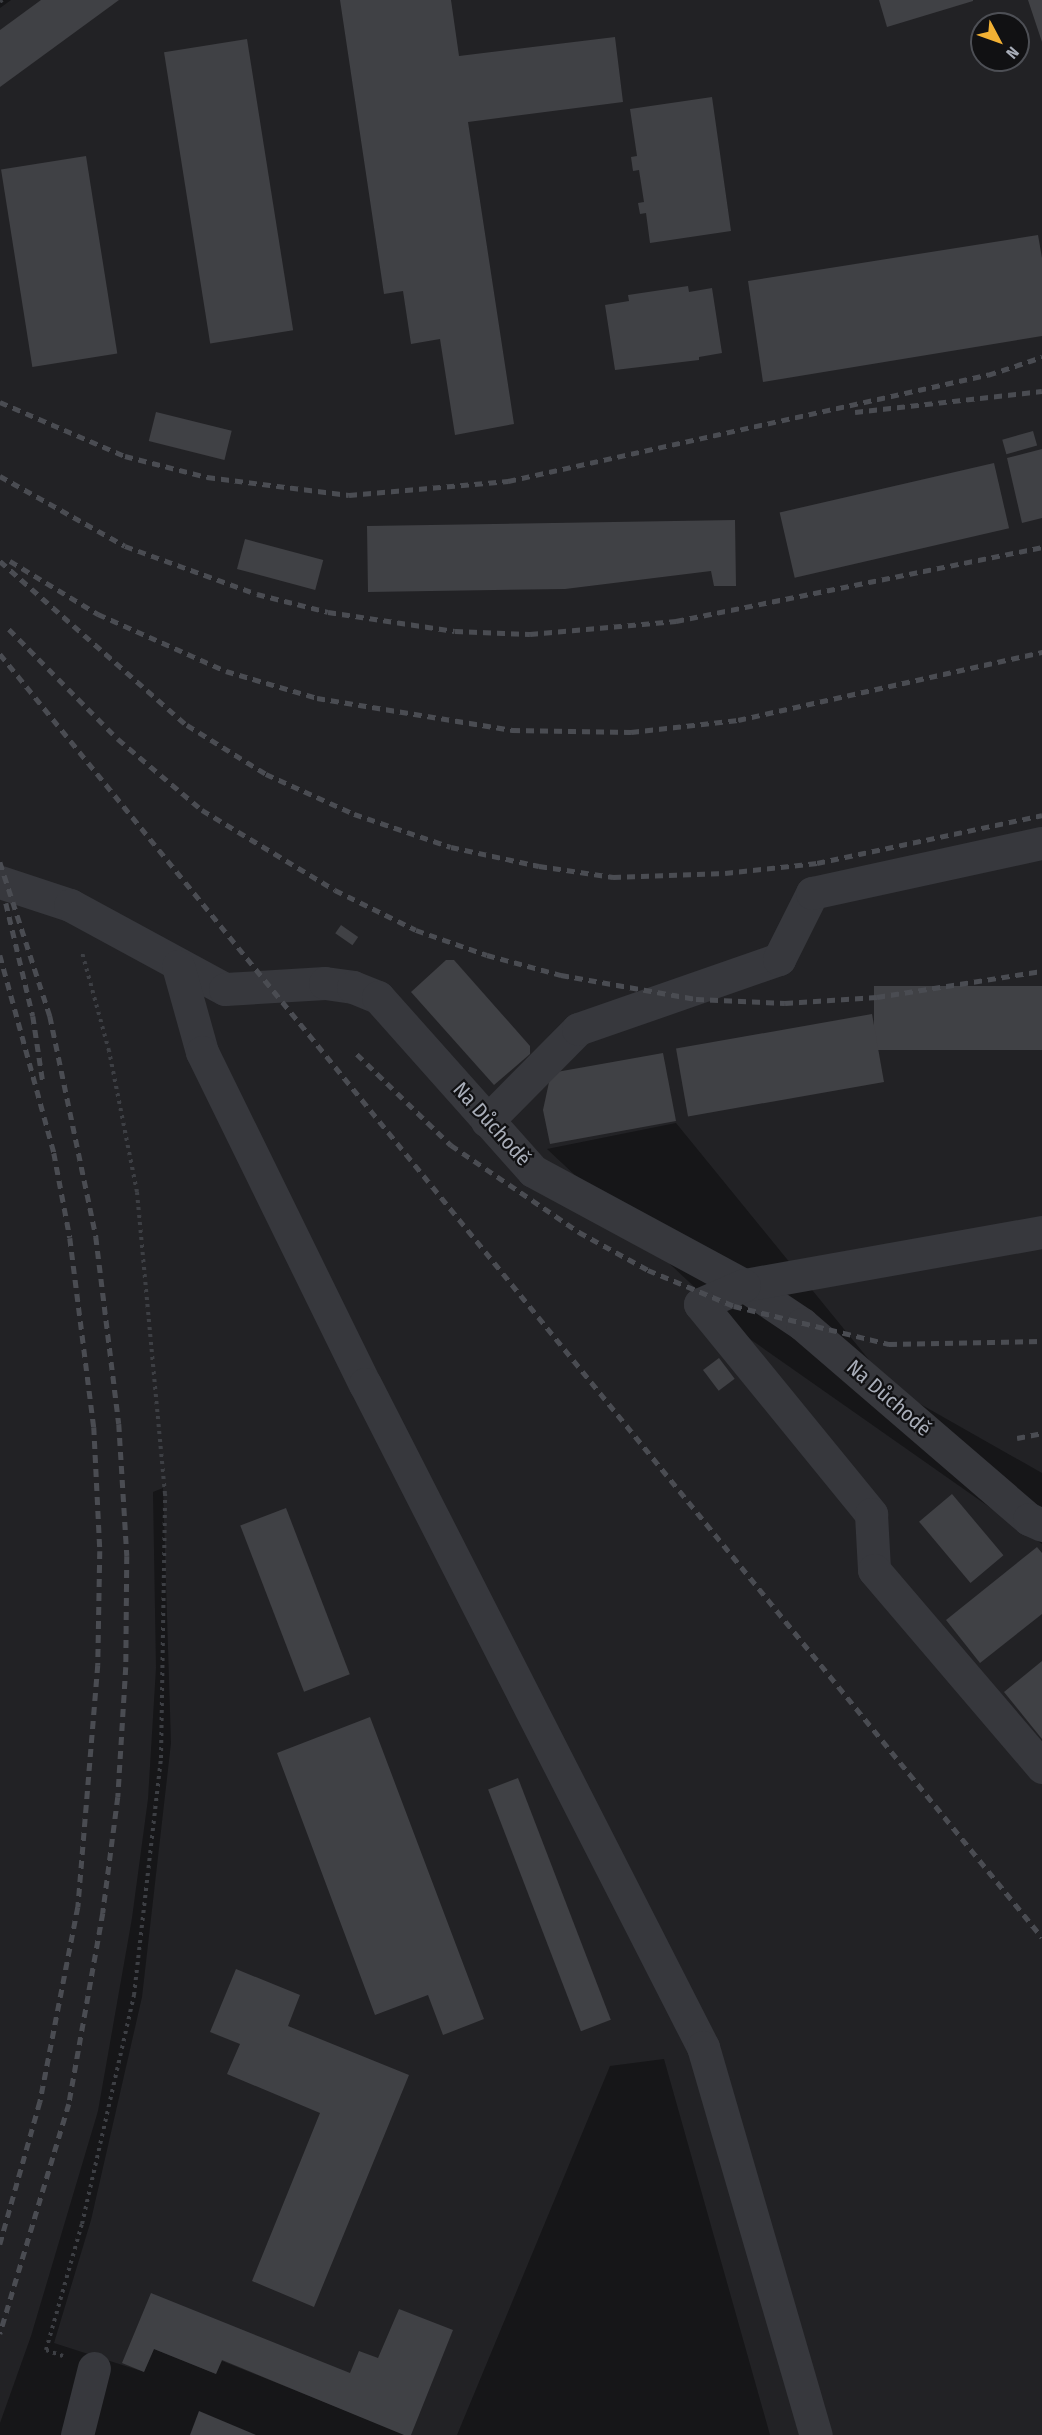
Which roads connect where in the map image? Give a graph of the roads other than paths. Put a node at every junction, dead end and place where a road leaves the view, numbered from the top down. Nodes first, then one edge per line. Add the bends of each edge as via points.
1 (1042, 843) edge
2 (0, 882) edge
3 (178, 966) junction
4 (487, 1121) junction
5 (1042, 1232) edge
6 (744, 1285) junction
7 (1042, 1525) edge
8 (1042, 1767) edge
9 (94, 2368) road end
10 (77, 2435) edge
11 (816, 2435) edge

1 - 4 street via 812,893 779,959 578,1029
2 - 3 street, Na Důchodě via 70,905
3 - 4 street, Na Důchodě via 209,983 237,991 325,983 369,991 392,1009
3 - 11 street via 202,1052 376,1404 703,2046
4 - 6 street, Na Důchodě via 533,1171
5 - 6 street
6 - 7 street, Na Důchodě via 802,1324 1029,1519
6 - 8 street via 700,1304 871,1514 874,1570
9 - 10 street

